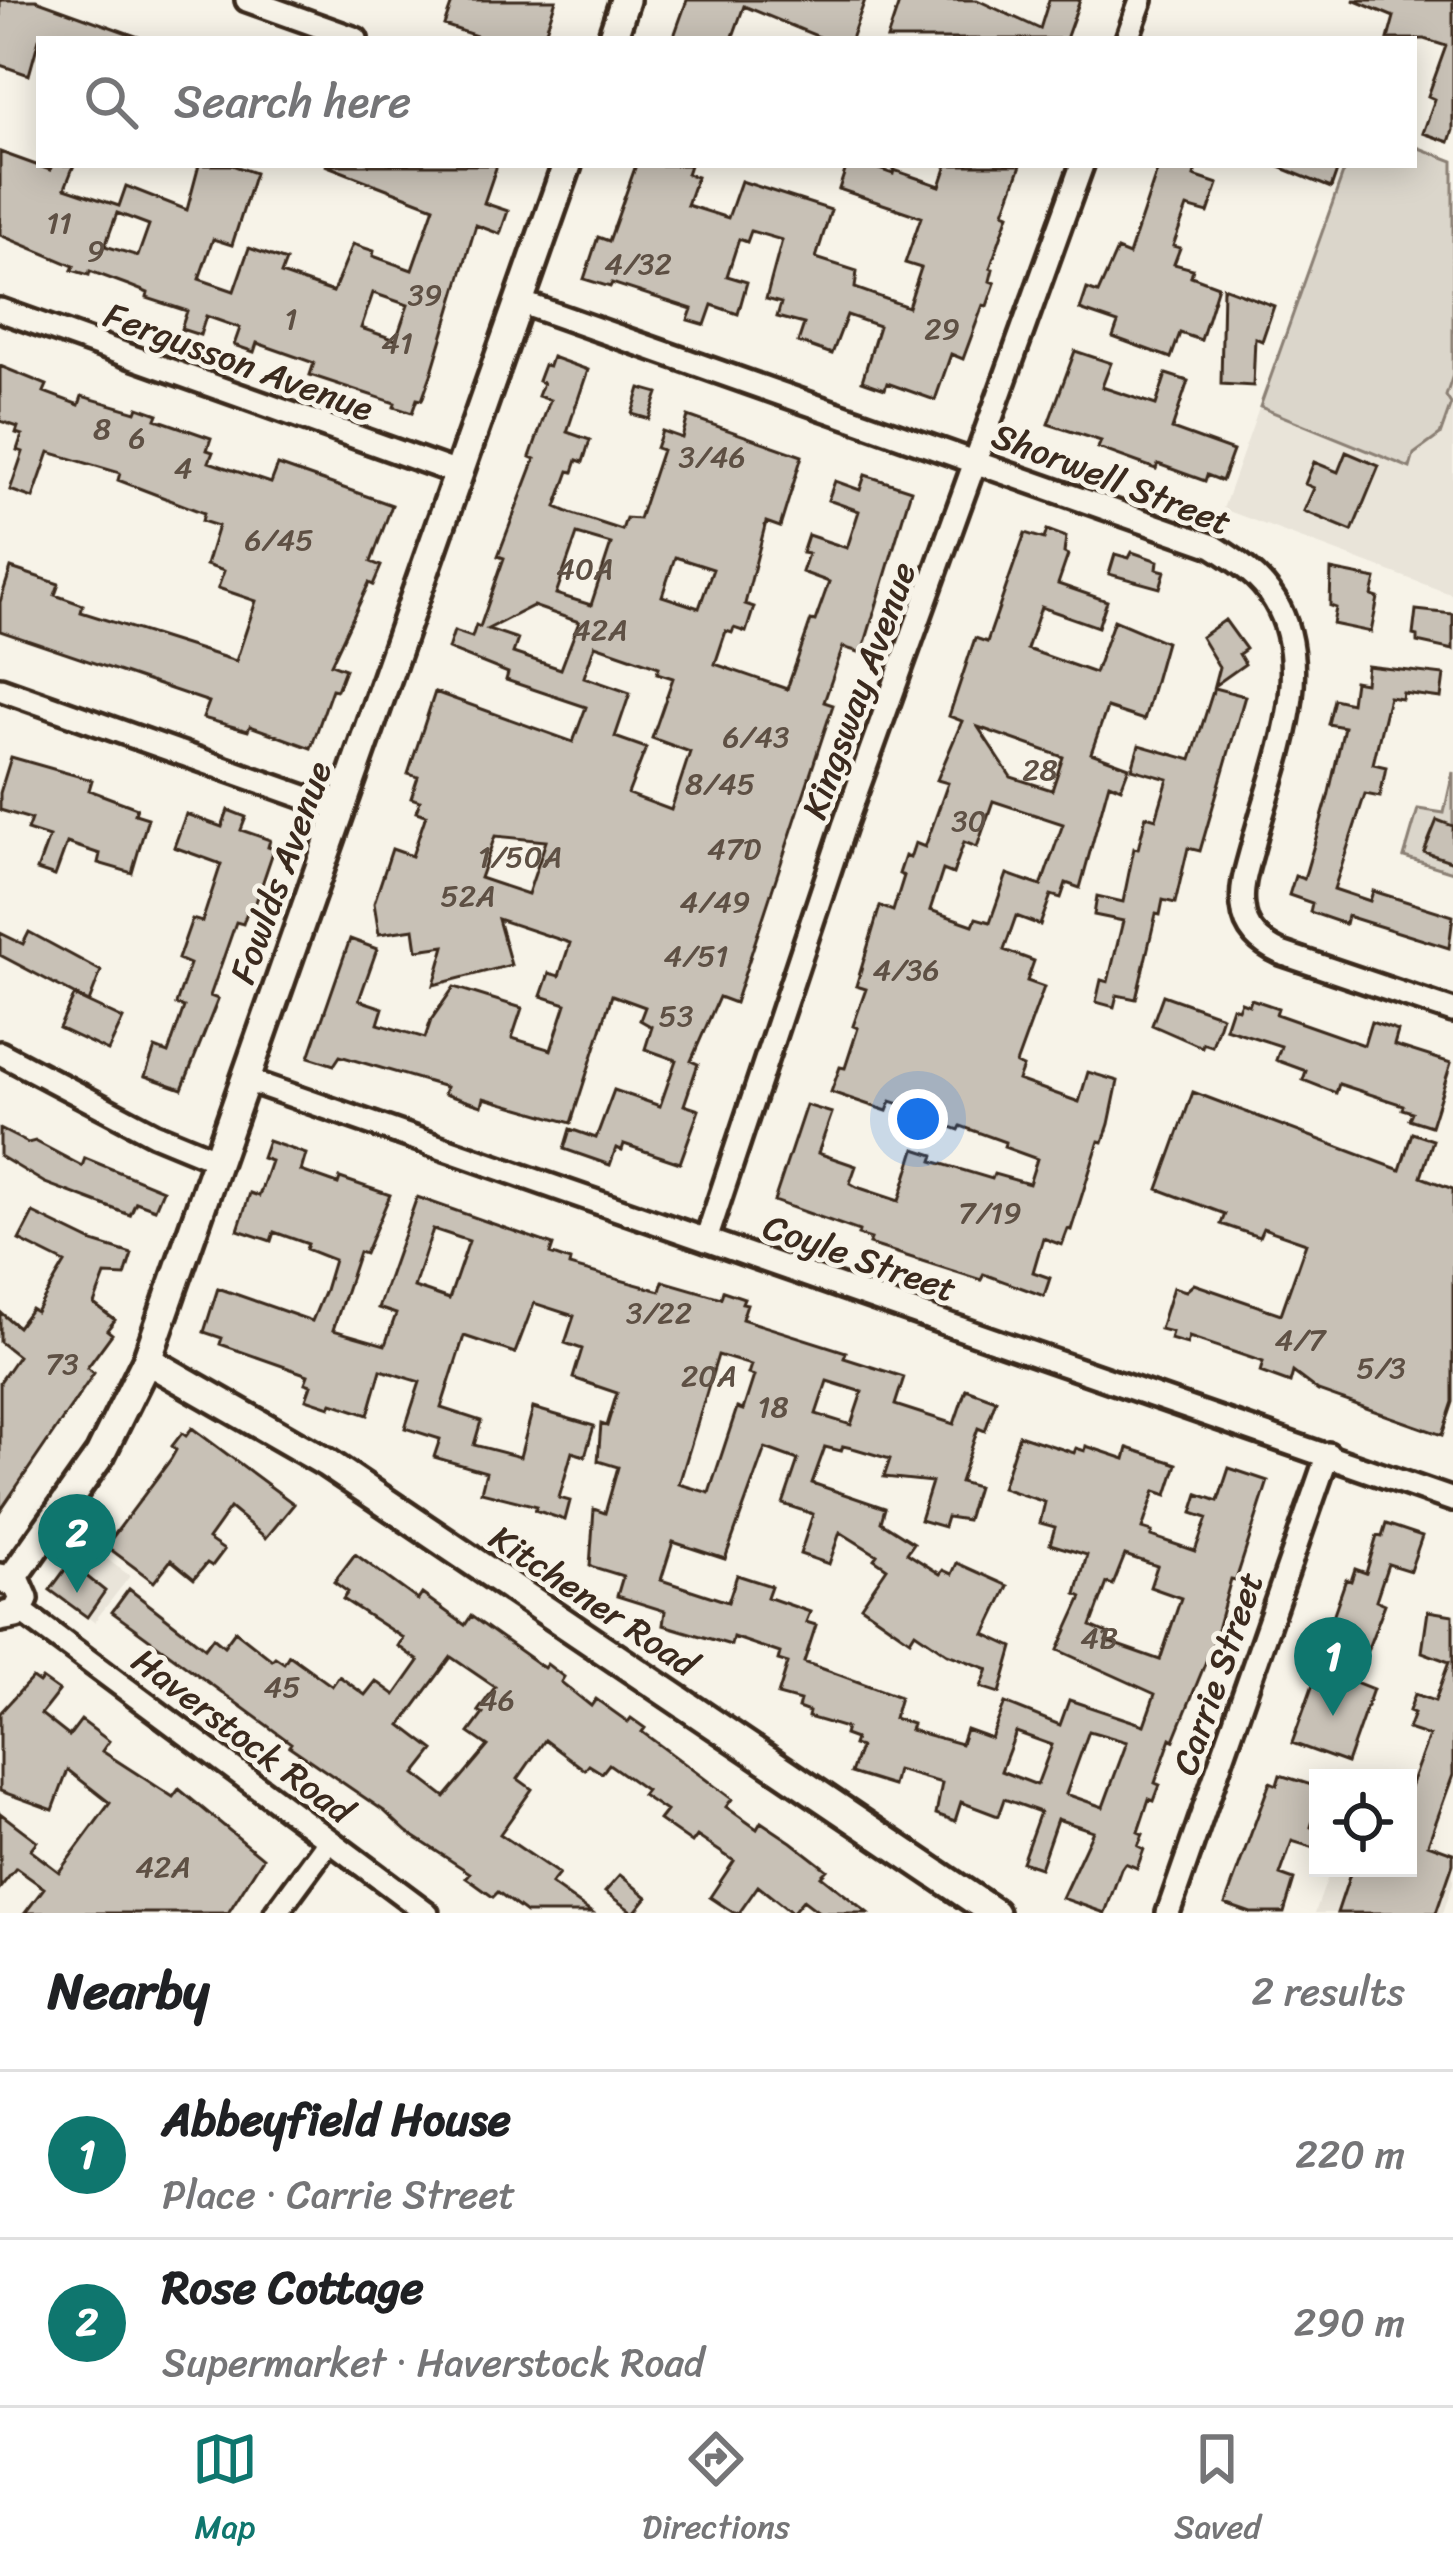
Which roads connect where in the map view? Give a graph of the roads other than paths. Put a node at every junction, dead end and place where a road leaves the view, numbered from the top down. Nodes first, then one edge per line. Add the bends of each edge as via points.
1 (247, 0) edge
2 (625, 0) edge
3 (1141, 0) edge
4 (348, 36) edge
5 (612, 36) edge
6 (1128, 36) edge
7 (566, 168) edge
8 (1081, 168) edge
9 (518, 301) junction
10 (0, 310) edge
11 (976, 461) junction
12 (457, 473) junction
13 (0, 689) edge
14 (341, 810) junction
15 (1453, 1011) edge
16 (0, 1054) edge
17 (244, 1079) junction
18 (218, 1160) junction
19 (706, 1240) junction
20 (146, 1360) junction
21 (1328, 1454) junction
22 (1453, 1500) edge
23 (6, 1579) edge
24 (10, 1613) edge
25 (329, 1841) junction
26 (276, 1913) edge
27 (427, 1913) edge
28 (994, 1913) edge
29 (1168, 1913) edge

1 - 4 street
2 - 5 street
3 - 6 street
7 - 9 street, Fowlds Avenue
8 - 11 street, Kingsway Avenue
9 - 11 street, Shorwell Street
9 - 12 street, Fowlds Avenue
10 - 12 street, Fergusson Avenue
11 - 15 street, Shorwell Street via 1213,546 1262,584 1290,635 1294,686 1244,884 1245,920 1281,952
11 - 19 street, Kingsway Avenue
12 - 14 street, Fowlds Avenue
13 - 14 street
14 - 17 street, Fowlds Avenue
16 - 18 street
17 - 18 street, Fowlds Avenue
17 - 19 street, Coyle Street
18 - 20 street, Fowlds Avenue
19 - 21 street, Coyle Street
20 - 23 street, Fowlds Avenue via 100,1455
20 - 28 street, Kitchener Road via 327,1463
21 - 22 street, Coyle Street
21 - 29 street, Carrie Street
23 - 24 street via 24,1593
24 - 25 street, Haverstock Road
25 - 26 street
25 - 27 street, Haverstock Road

